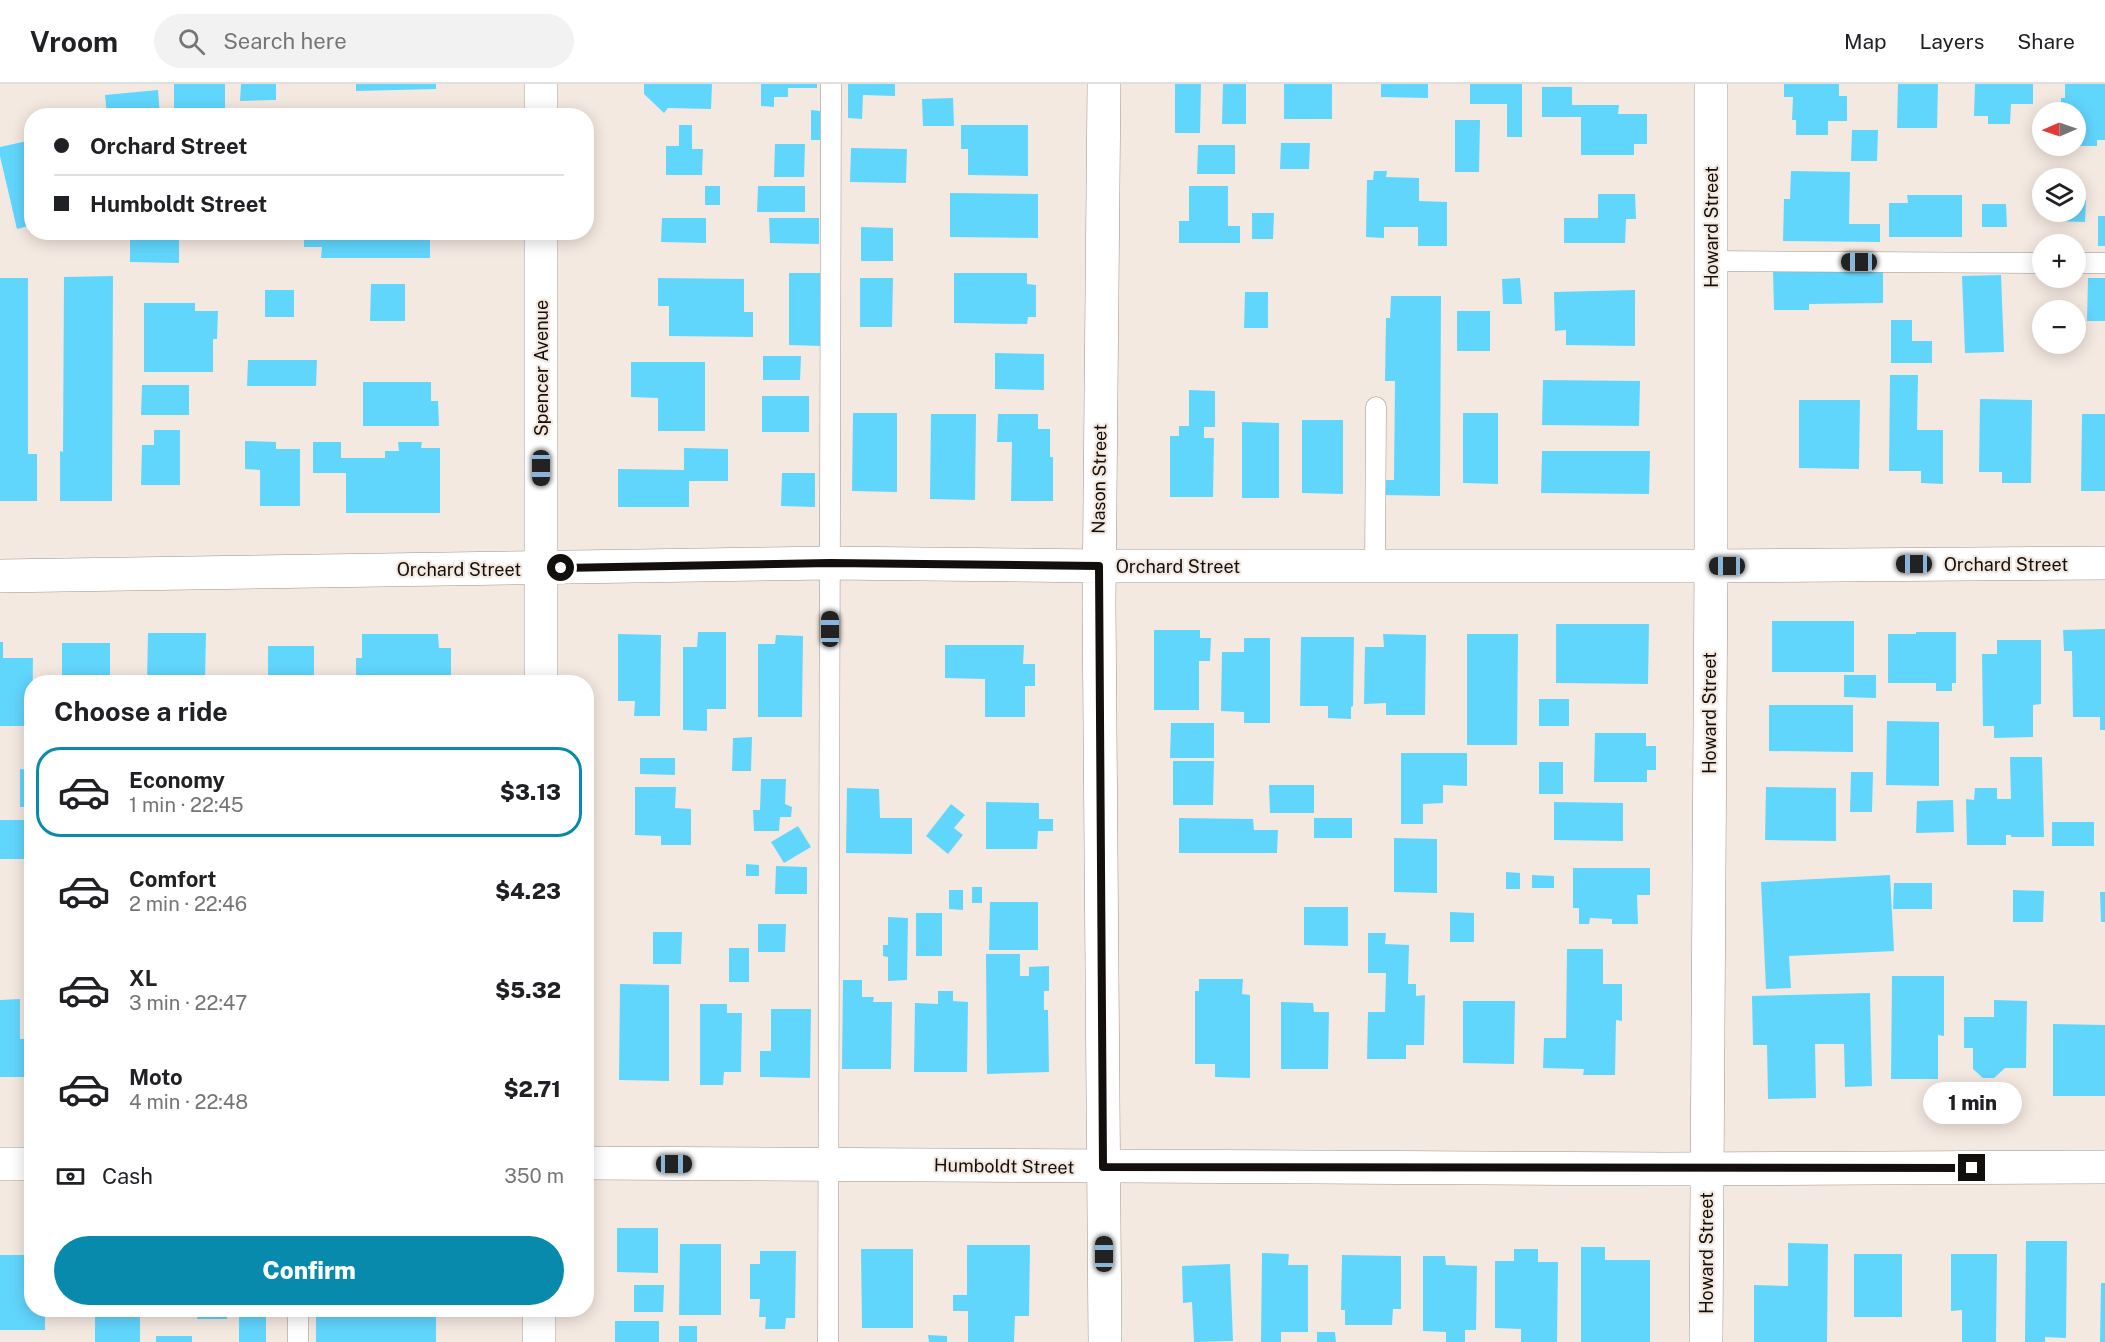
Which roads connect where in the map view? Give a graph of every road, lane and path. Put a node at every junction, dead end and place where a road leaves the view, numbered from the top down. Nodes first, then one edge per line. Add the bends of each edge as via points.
1 (541, 84) edge
2 (831, 84) edge
3 (1104, 84) edge
4 (1711, 84) edge
5 (541, 108) edge
6 (541, 240) edge
7 (1712, 261) junction
8 (2032, 263) edge
9 (2086, 263) edge
10 (2105, 263) edge
11 (1376, 407) dead end
12 (830, 563) junction
13 (2105, 563) edge
14 (1099, 566) junction
15 (1375, 566) junction
16 (1711, 566) junction
17 (541, 568) junction
18 (0, 576) edge
19 (541, 675) edge
20 (594, 1163) edge
21 (0, 1164) edge
22 (24, 1164) edge
23 (828, 1165) junction
24 (1103, 1167) junction
25 (2105, 1167) edge
26 (1707, 1169) junction
27 (298, 1317) edge
28 (539, 1317) edge
29 (298, 1342) edge
30 (538, 1342) edge
31 (828, 1342) edge
32 (1105, 1342) edge
33 (1706, 1342) edge

1 - 5 street
2 - 12 lane
3 - 14 street, Nason Street
4 - 7 street, Howard Street
6 - 17 street, Spencer Avenue
7 - 8 lane
7 - 16 street, Howard Street
9 - 10 lane
11 - 15 lane
12 - 14 street, Orchard Street
12 - 17 street, Orchard Street
12 - 23 lane
13 - 16 street, Orchard Street
14 - 15 street, Orchard Street
14 - 24 street, Nason Street
15 - 16 street, Orchard Street
16 - 26 street, Howard Street
17 - 18 street, Orchard Street
17 - 19 street, Spencer Avenue
20 - 23 street, Humboldt Street
21 - 22 street
23 - 24 street, Humboldt Street
23 - 31 lane
24 - 26 street, Humboldt Street
24 - 32 street, Nason Street
25 - 26 street, Humboldt Street
26 - 33 street, Howard Street
27 - 29 lane
28 - 30 street

